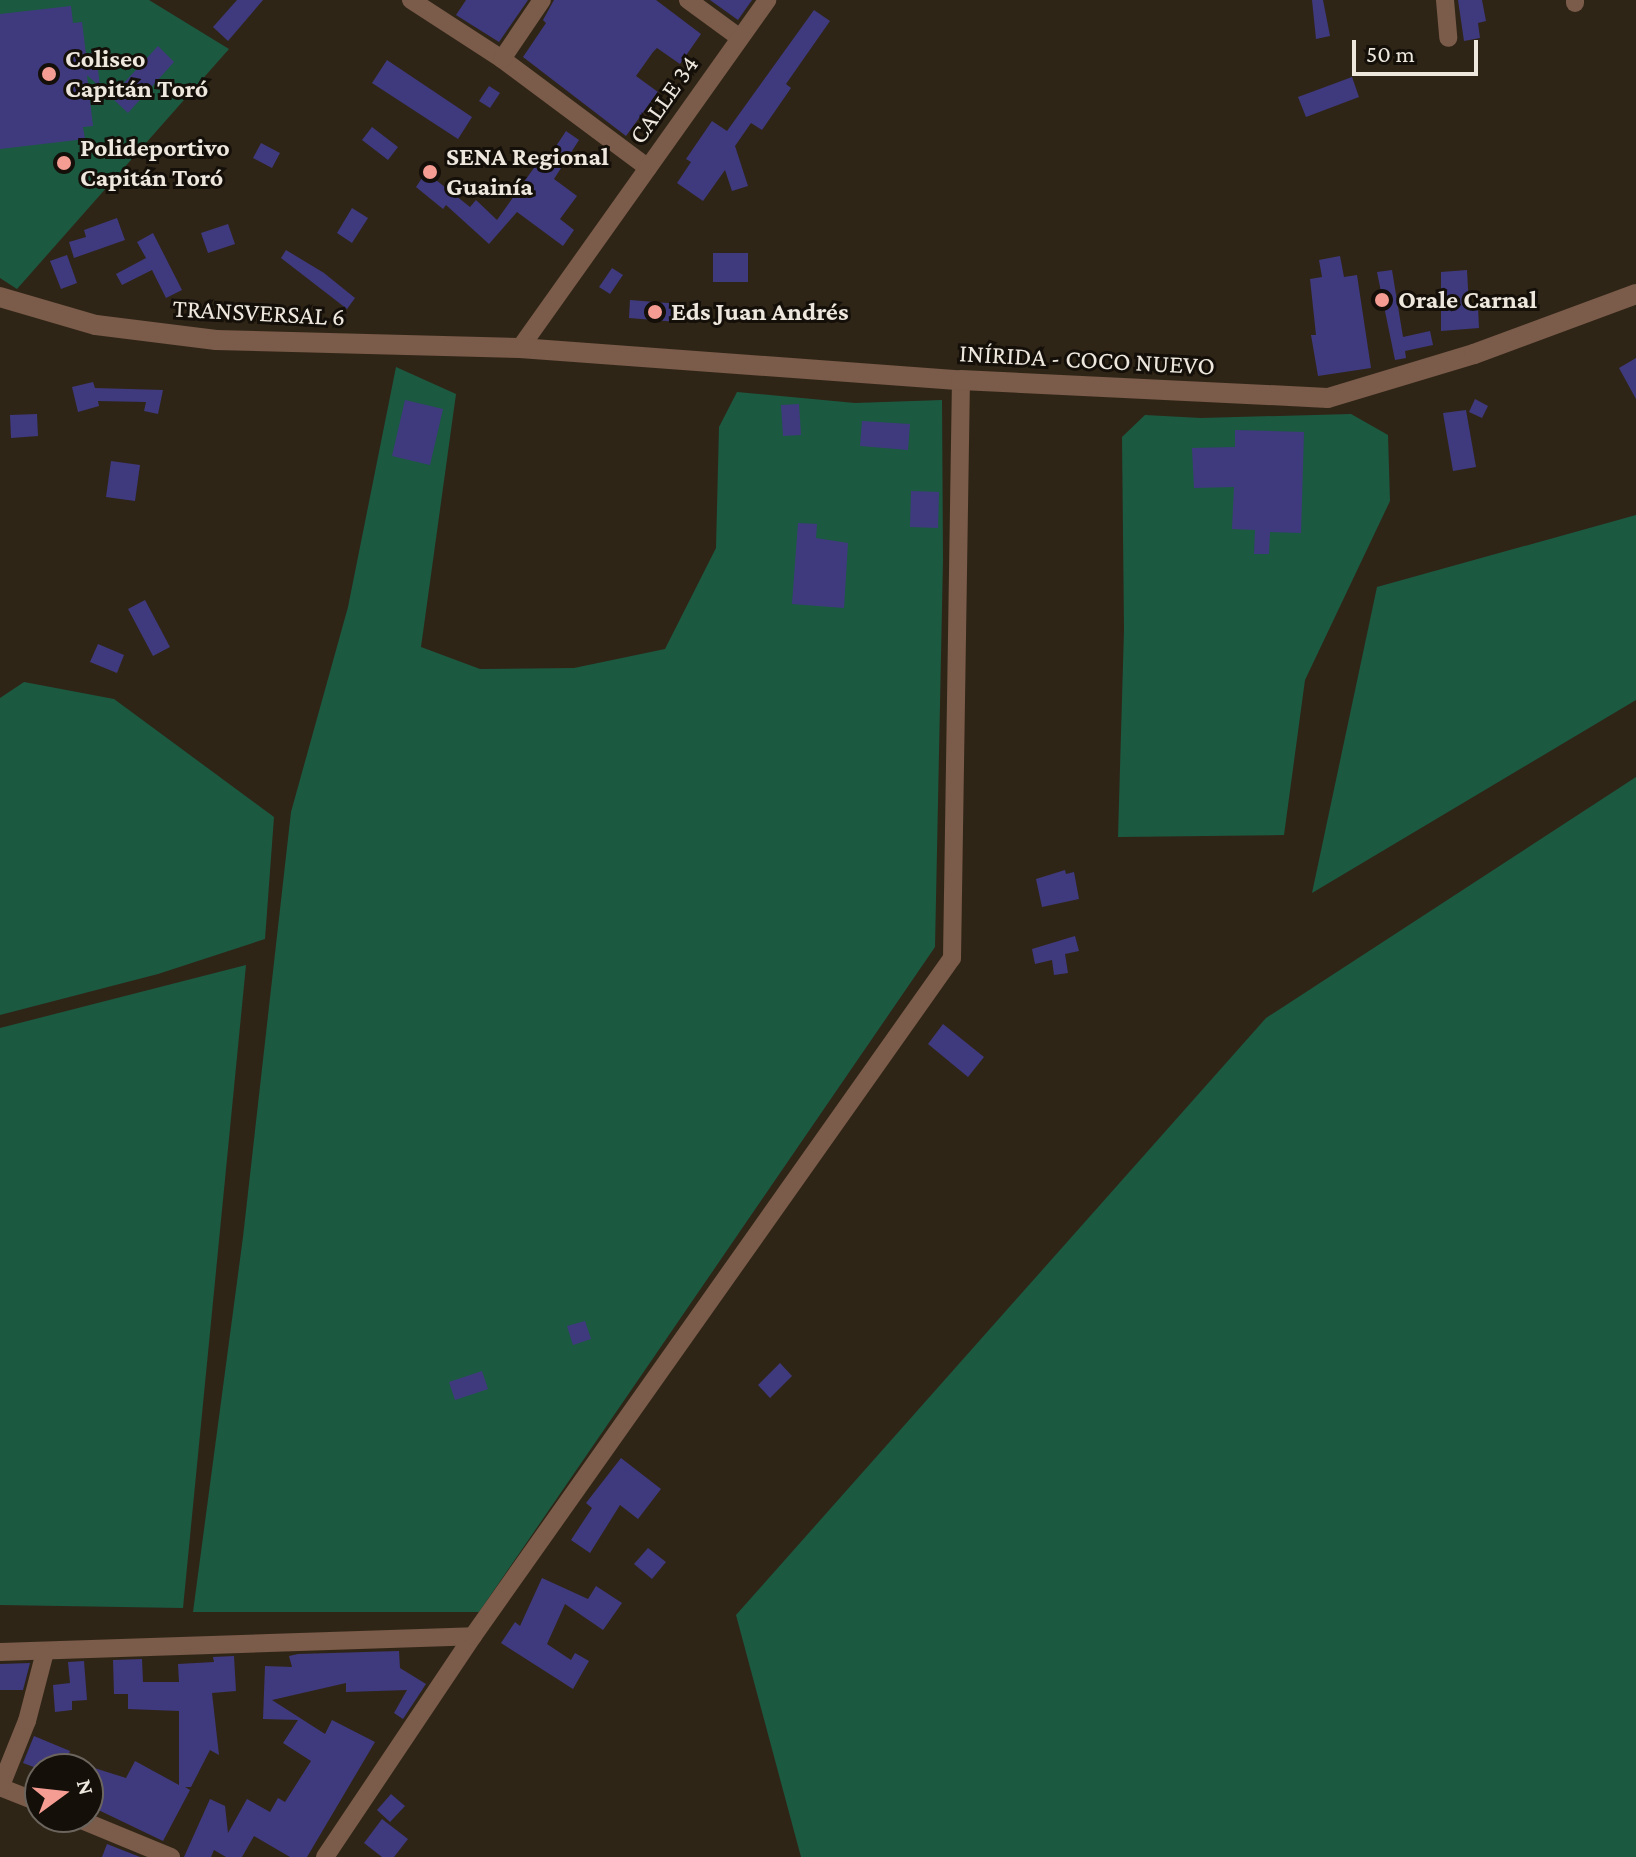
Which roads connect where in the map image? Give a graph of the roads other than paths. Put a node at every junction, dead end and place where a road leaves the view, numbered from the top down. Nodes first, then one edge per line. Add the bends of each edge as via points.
1 (411, 0) edge
2 (542, 0) edge
3 (688, 0) edge
4 (767, 0) edge
5 (1445, 0) edge
6 (740, 38) junction
7 (1448, 38) dead end
8 (502, 59) junction
9 (648, 168) junction
10 (1636, 294) edge
11 (0, 297) edge
12 (520, 348) junction
13 (961, 380) junction
14 (473, 1636) junction
15 (0, 1652) edge
16 (45, 1652) junction
17 (0, 1787) edge
18 (24, 1797) edge
19 (104, 1829) edge
20 (171, 1857) edge
21 (325, 1857) edge

1 - 8 street
2 - 8 street
3 - 6 street
4 - 6 street, CALLE 34
5 - 7 street
6 - 9 street, CALLE 34
8 - 9 street
9 - 12 street, CALLE 34
10 - 13 street, INÍRIDA - COCO NUEVO via 1474,354 1328,398
11 - 12 street, TRANSVERSAL 6 via 96,325 216,340
12 - 13 street, INÍRIDA - COCO NUEVO
13 - 14 street via 952,958
14 - 16 street
14 - 21 street
15 - 16 street
16 - 17 street via 27,1721
17 - 18 street
19 - 20 street

